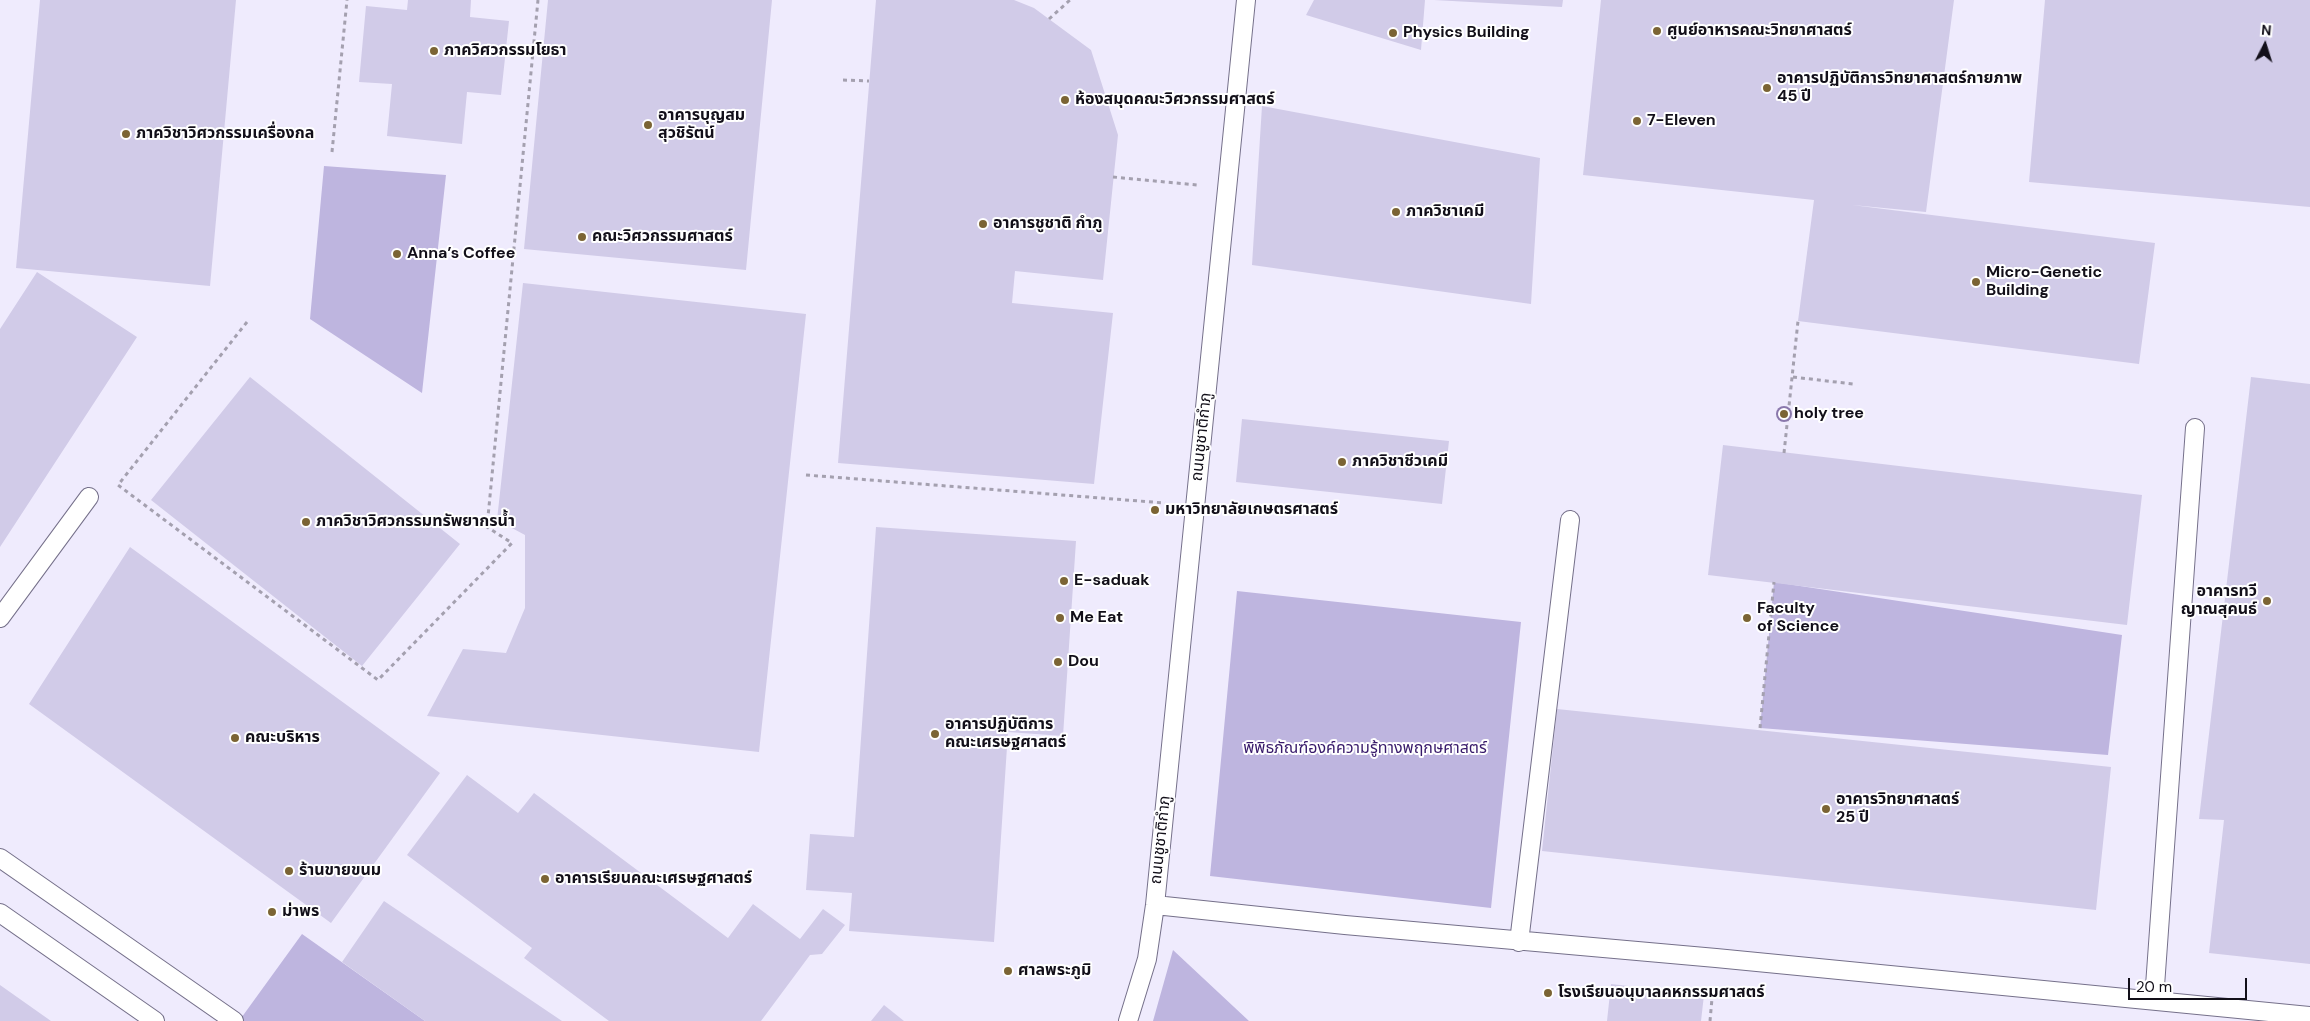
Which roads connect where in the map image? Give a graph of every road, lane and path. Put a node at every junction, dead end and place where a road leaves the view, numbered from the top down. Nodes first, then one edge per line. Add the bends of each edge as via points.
1 (347, 0) edge
2 (538, 0) edge
3 (1070, 0) edge
4 (1246, 0) edge
5 (1050, 19) dead end
6 (843, 80) dead end
7 (869, 81) dead end
8 (332, 152) dead end
9 (1113, 177) dead end
10 (1200, 185) dead end
11 (1798, 321) dead end
12 (247, 322) dead end
13 (1793, 377) junction
14 (1853, 384) dead end
15 (2195, 428) dead end
16 (1784, 453) dead end
17 (806, 475) dead end
18 (90, 497) dead end
19 (1168, 503) dead end
20 (1570, 520) dead end
21 (1774, 582) dead end
22 (0, 618) edge
23 (1760, 728) dead end
24 (0, 858) edge
25 (1155, 905) junction
26 (0, 913) edge
27 (1519, 942) junction
28 (2154, 1000) junction
29 (2310, 1016) edge
30 (155, 1021) edge
31 (234, 1021) edge
32 (1128, 1021) edge

1 - 8 path
2 - 12 path via 487,527 512,543 378,680 118,485
3 - 5 path
4 - 25 lane, ถนนชูชาติกำภู
6 - 7 path
9 - 10 path
11 - 13 path
13 - 14 path
13 - 16 path
15 - 28 lane
17 - 19 path
18 - 22 lane
20 - 27 lane
21 - 23 path
24 - 31 lane
25 - 27 lane
25 - 32 lane, ถนนชูชาติกำภู via 1147,959
26 - 30 lane
27 - 28 lane
28 - 29 lane

